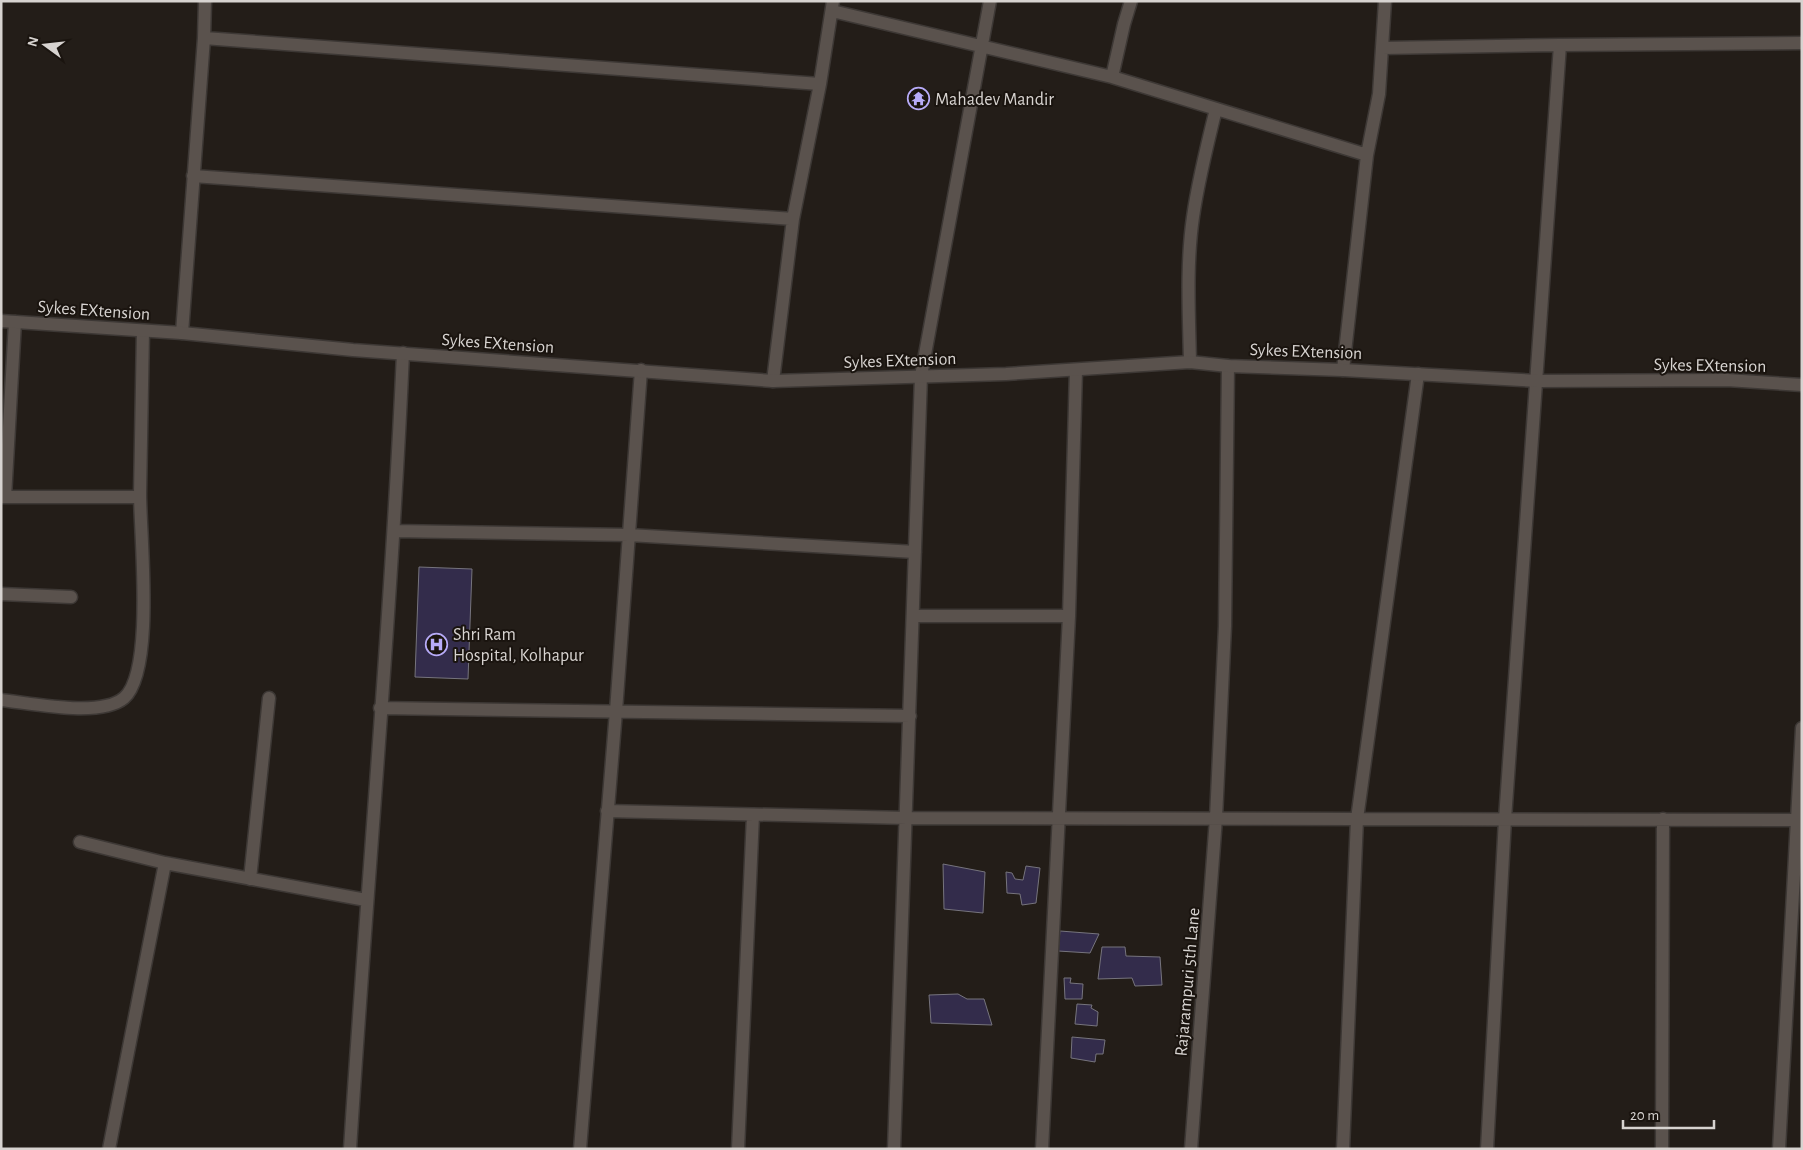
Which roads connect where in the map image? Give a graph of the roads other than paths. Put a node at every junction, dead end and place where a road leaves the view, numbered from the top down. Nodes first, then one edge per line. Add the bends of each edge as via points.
1 (205, 1) edge
2 (990, 1) edge
3 (1131, 1) edge
4 (1385, 1) edge
5 (832, 6) edge
6 (204, 38) junction
7 (1802, 43) edge
8 (1560, 45) junction
9 (983, 47) junction
10 (1382, 48) junction
11 (1112, 78) junction
12 (820, 84) junction
13 (1216, 109) junction
14 (1367, 155) junction
15 (193, 176) junction
16 (793, 219) junction
17 (1, 322) edge
18 (15, 322) junction
19 (143, 331) junction
20 (182, 333) junction
21 (403, 354) junction
22 (1190, 362) junction
23 (1228, 366) junction
24 (641, 370) junction
25 (1076, 370) junction
26 (1344, 370) junction
27 (1418, 374) junction
28 (921, 376) junction
29 (773, 381) junction
30 (1538, 381) junction
31 (1802, 385) edge
32 (3, 497) edge
33 (140, 497) junction
34 (395, 531) junction
35 (629, 535) junction
36 (915, 552) junction
37 (1, 594) edge
38 (71, 597) dead end
39 (913, 616) junction
40 (1069, 616) junction
41 (269, 698) dead end
42 (1, 700) edge
43 (380, 708) junction
44 (616, 711) junction
45 (910, 716) junction
46 (1802, 728) edge
47 (607, 811) junction
48 (753, 814) junction
49 (907, 818) junction
50 (1059, 818) junction
51 (1216, 818) junction
52 (1357, 819) junction
53 (1506, 819) junction
54 (1663, 819) junction
55 (1799, 820) edge
56 (80, 842) dead end
57 (165, 863) junction
58 (250, 879) junction
59 (366, 900) junction
60 (109, 1149) edge
61 (350, 1149) edge
62 (580, 1149) edge
63 (738, 1149) edge
64 (894, 1149) edge
65 (1042, 1149) edge
66 (1191, 1149) edge
67 (1343, 1149) edge
68 (1487, 1149) edge
69 (1662, 1149) edge
70 (1779, 1149) edge

1 - 6 street
2 - 9 street
3 - 11 street
4 - 10 street
5 - 9 street
5 - 12 street
6 - 12 street
6 - 15 street
7 - 8 street
8 - 10 street
8 - 30 street
9 - 11 street
9 - 28 street
10 - 14 street
11 - 13 street
12 - 16 street
13 - 14 street
13 - 22 street via 1193,218 1188,270
14 - 26 street
15 - 16 street
15 - 20 street
16 - 29 street
17 - 18 street, Sykes EXtension
18 - 19 street, Sykes EXtension
18 - 32 street
19 - 20 street, Sykes EXtension
19 - 33 street
20 - 21 street, Sykes EXtension
21 - 24 street, Sykes EXtension
21 - 34 street
22 - 23 street, Sykes EXtension
22 - 25 street, Sykes EXtension
23 - 26 street, Sykes EXtension
23 - 51 street, Rajarampuri 5th Lane via 1225,626
24 - 29 street, Sykes EXtension
24 - 35 street
25 - 28 street, Sykes EXtension
25 - 40 street
26 - 27 street, Sykes EXtension
27 - 30 street, Sykes EXtension
27 - 52 street
28 - 29 street, Sykes EXtension
28 - 36 street
30 - 31 street, Sykes EXtension via 1727,380
30 - 53 street
32 - 33 street
33 - 42 street via 144,613 140,653 133,683 125,698 112,706 83,708
34 - 35 street
34 - 43 street
35 - 36 street
35 - 44 street
36 - 39 street
37 - 38 street
39 - 40 street
39 - 45 street
40 - 50 street
41 - 58 street
43 - 44 street
43 - 59 street
44 - 45 street
44 - 47 street
45 - 49 street
46 - 55 street
47 - 48 street
47 - 62 street
48 - 49 street
48 - 63 street
49 - 50 street
49 - 64 street
50 - 51 street
50 - 65 street
51 - 52 street
51 - 66 street, Rajarampuri 5th Lane
52 - 53 street
52 - 67 street
53 - 54 street
53 - 68 street
54 - 55 street
54 - 69 street
55 - 70 street
56 - 57 street
57 - 58 street
57 - 60 street
58 - 59 street
59 - 61 street

